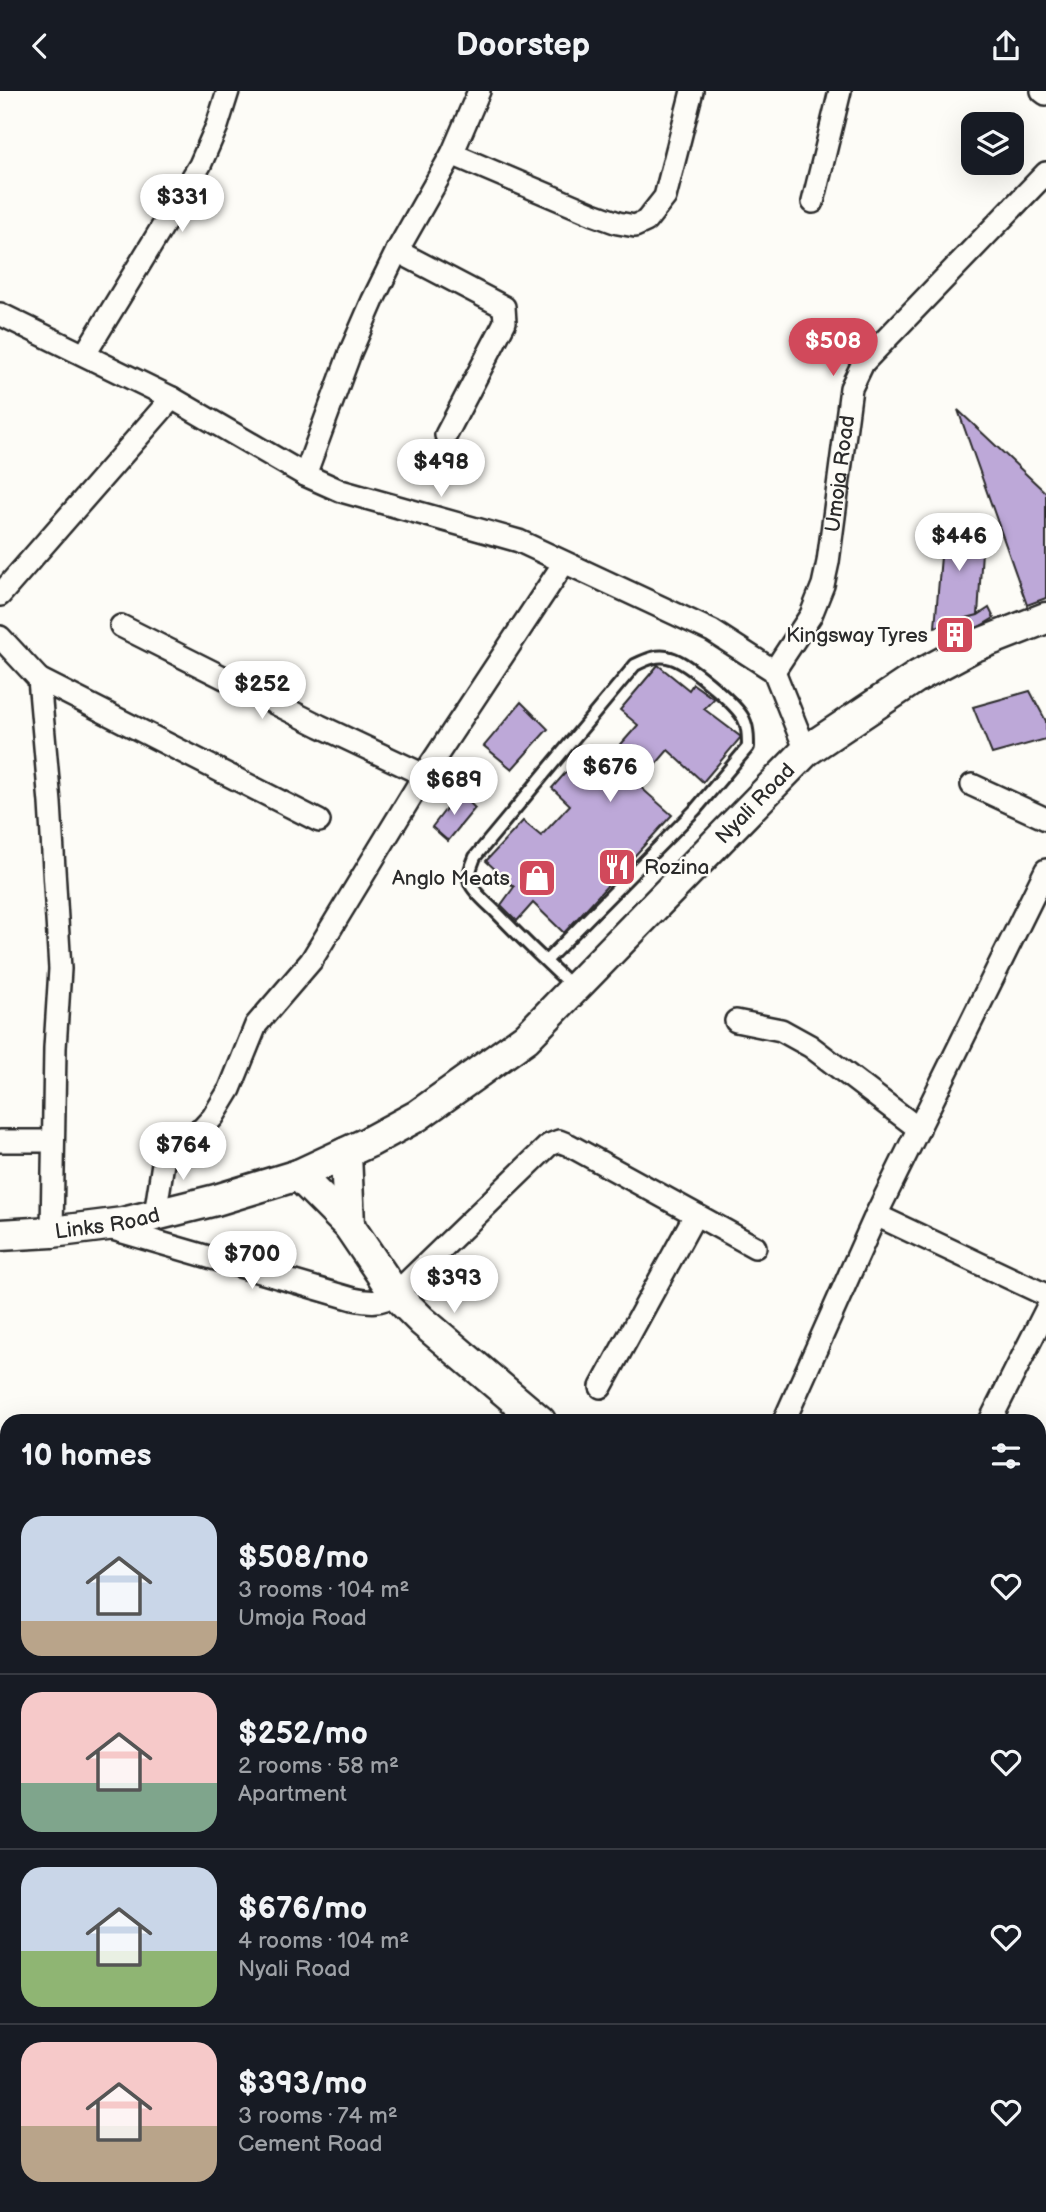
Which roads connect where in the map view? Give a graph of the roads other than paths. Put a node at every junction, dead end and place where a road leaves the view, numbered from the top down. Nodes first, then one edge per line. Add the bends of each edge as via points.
1 (228, 91) edge
2 (479, 91) edge
3 (692, 91) edge
4 (840, 91) edge
5 (1042, 91) edge
6 (1046, 95) edge
7 (452, 154) junction
8 (1046, 173) edge
9 (813, 202) dead end
10 (397, 251) junction
11 (0, 314) edge
12 (85, 354) junction
13 (172, 398) junction
14 (446, 435) dead end
15 (305, 475) junction
16 (564, 563) junction
17 (0, 595) edge
18 (1046, 618) edge
19 (121, 626) dead end
20 (0, 637) edge
21 (774, 671) junction
22 (39, 679) junction
23 (806, 751) junction
24 (424, 775) junction
25 (972, 785) dead end
26 (1046, 819) edge
27 (319, 821) dead end
28 (1046, 870) edge
29 (546, 961) junction
30 (574, 989) junction
31 (736, 1021) dead end
32 (919, 1129) junction
33 (0, 1141) edge
34 (53, 1141) junction
35 (357, 1148) junction
36 (298, 1175) junction
37 (155, 1215) junction
38 (695, 1215) junction
39 (876, 1215) junction
40 (100, 1226) junction
41 (349, 1226) junction
42 (52, 1232) junction
43 (0, 1235) edge
44 (755, 1247) dead end
45 (395, 1294) junction
46 (1046, 1296) edge
47 (1046, 1310) edge
48 (601, 1387) dead end
49 (532, 1414) edge
50 (787, 1414) edge
51 (994, 1414) edge

1 - 12 street via 200,165
2 - 7 street
3 - 7 street via 665,197 646,221 635,226 593,214
4 - 9 street
5 - 6 street
7 - 10 street
8 - 21 street, Umoja Road via 863,363 849,399 823,585 811,615
10 - 14 street via 504,307 505,322
10 - 15 street via 350,353
11 - 12 street
12 - 13 street
13 - 15 street
13 - 17 street
15 - 16 street via 351,494 519,541
16 - 21 street via 712,631
16 - 24 street
18 - 23 main road, Nyali Road via 972,647 918,676
19 - 24 street
20 - 22 street
21 - 23 street
22 - 27 street
22 - 34 street via 60,969
23 - 30 main road, Nyali Road
24 - 37 street via 311,961 256,1025 230,1089 213,1117 168,1151
25 - 26 street
28 - 32 street
29 - 29 lane via 470,883 475,857 635,665 653,656 673,658 711,685 742,716 748,747 695,810
29 - 30 lane
30 - 35 main road, Nyali Road via 526,1038 463,1086
31 - 32 street via 781,1030 810,1046
32 - 39 street
33 - 34 street
34 - 42 street
35 - 36 main road, Links Road
35 - 41 main road
36 - 37 main road, Links Road
36 - 41 main road
37 - 40 main road, Links Road
38 - 44 street
38 - 45 street via 569,1145 554,1142
38 - 48 street
39 - 46 street
39 - 50 street
40 - 42 main road, Links Road
40 - 45 street via 353,1299 382,1301
41 - 45 main road
42 - 43 main road, Links Road
45 - 49 main road
47 - 51 street

